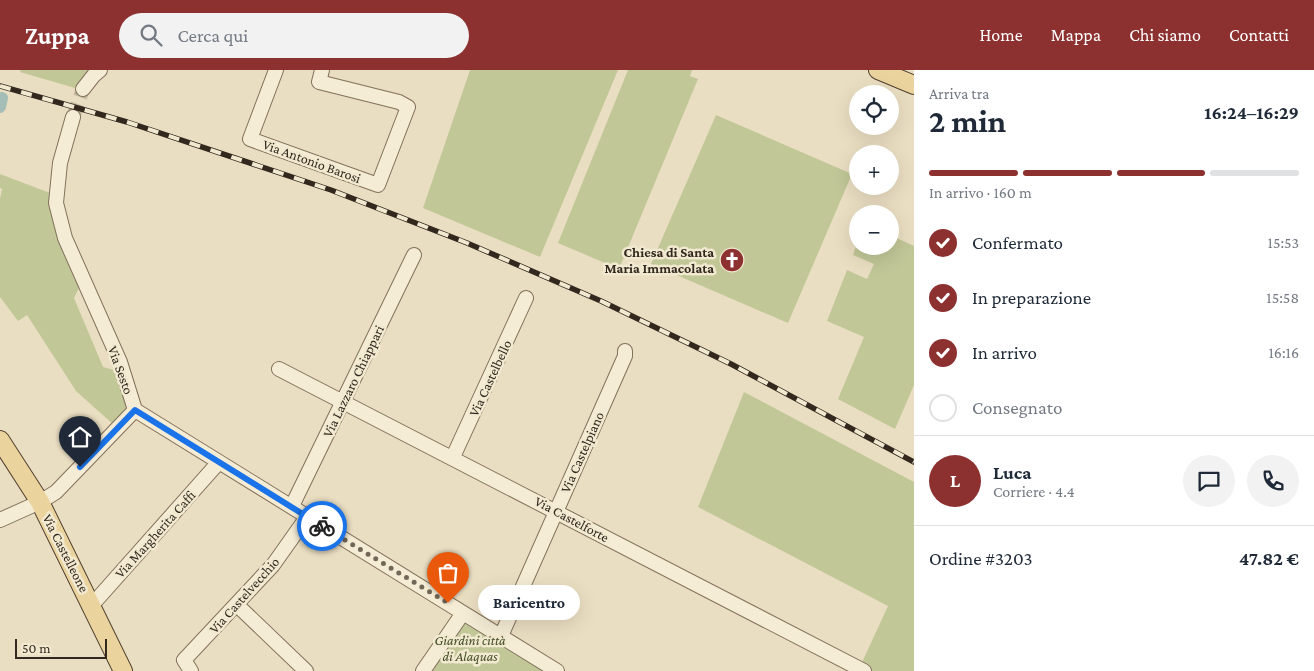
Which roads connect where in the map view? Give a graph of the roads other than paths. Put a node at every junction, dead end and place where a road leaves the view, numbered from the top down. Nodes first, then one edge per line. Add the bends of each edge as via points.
1 (100, 70) edge
2 (276, 70) edge
3 (322, 70) edge
4 (881, 71) edge
5 (914, 85) edge
6 (84, 89) tunnel mouth
7 (73, 117) tunnel mouth
8 (414, 255) dead end
9 (526, 298) dead end
10 (625, 351) dead end
11 (279, 369) dead end
12 (344, 402) junction
13 (135, 410) junction
14 (0, 440) edge
15 (453, 457) junction
16 (219, 462) junction
17 (40, 502) junction
18 (292, 506) junction
19 (556, 511) junction
20 (307, 516) junction
21 (0, 520) edge
22 (92, 605) junction
23 (237, 605) junction
24 (463, 613) junction
25 (501, 636) junction
26 (124, 671) edge
27 (191, 671) edge
28 (306, 671) edge
29 (423, 671) edge
30 (557, 671) edge
31 (864, 671) edge

1 - 6 street
2 - 3 street, Via Antonio Barosi via 250,139 378,185 408,107 319,82
4 - 5 main road
7 - 13 street, Via Sesto via 60,163 56,203 65,238 120,362
8 - 12 street, Via Lazzaro Chiappari
9 - 15 street, Via Castelbello
10 - 19 street, Via Castelpiano
11 - 12 street, Via Castelforte
12 - 15 street, Via Castelforte
12 - 18 street, Via Lazzaro Chiappari
13 - 16 street, Via Sesto
13 - 17 street via 56,492
14 - 17 main road, Via Castelleone
15 - 19 street, Via Castelforte
16 - 18 street, Via Sesto
16 - 22 street, Via Margherita Caffi
17 - 21 street
17 - 22 main road, Via Castelleone
18 - 20 street, Via Sesto
19 - 25 street, Via Castelpiano
19 - 31 street, Via Castelforte
20 - 23 street, Via Castelvecchio via 273,565
20 - 24 street, Via Sesto
22 - 26 main road, Via Castelleone
23 - 27 street, Via Castelvecchio via 184,660
23 - 28 street
24 - 25 street, Via Sesto
24 - 29 street
25 - 30 street, Via Sesto

